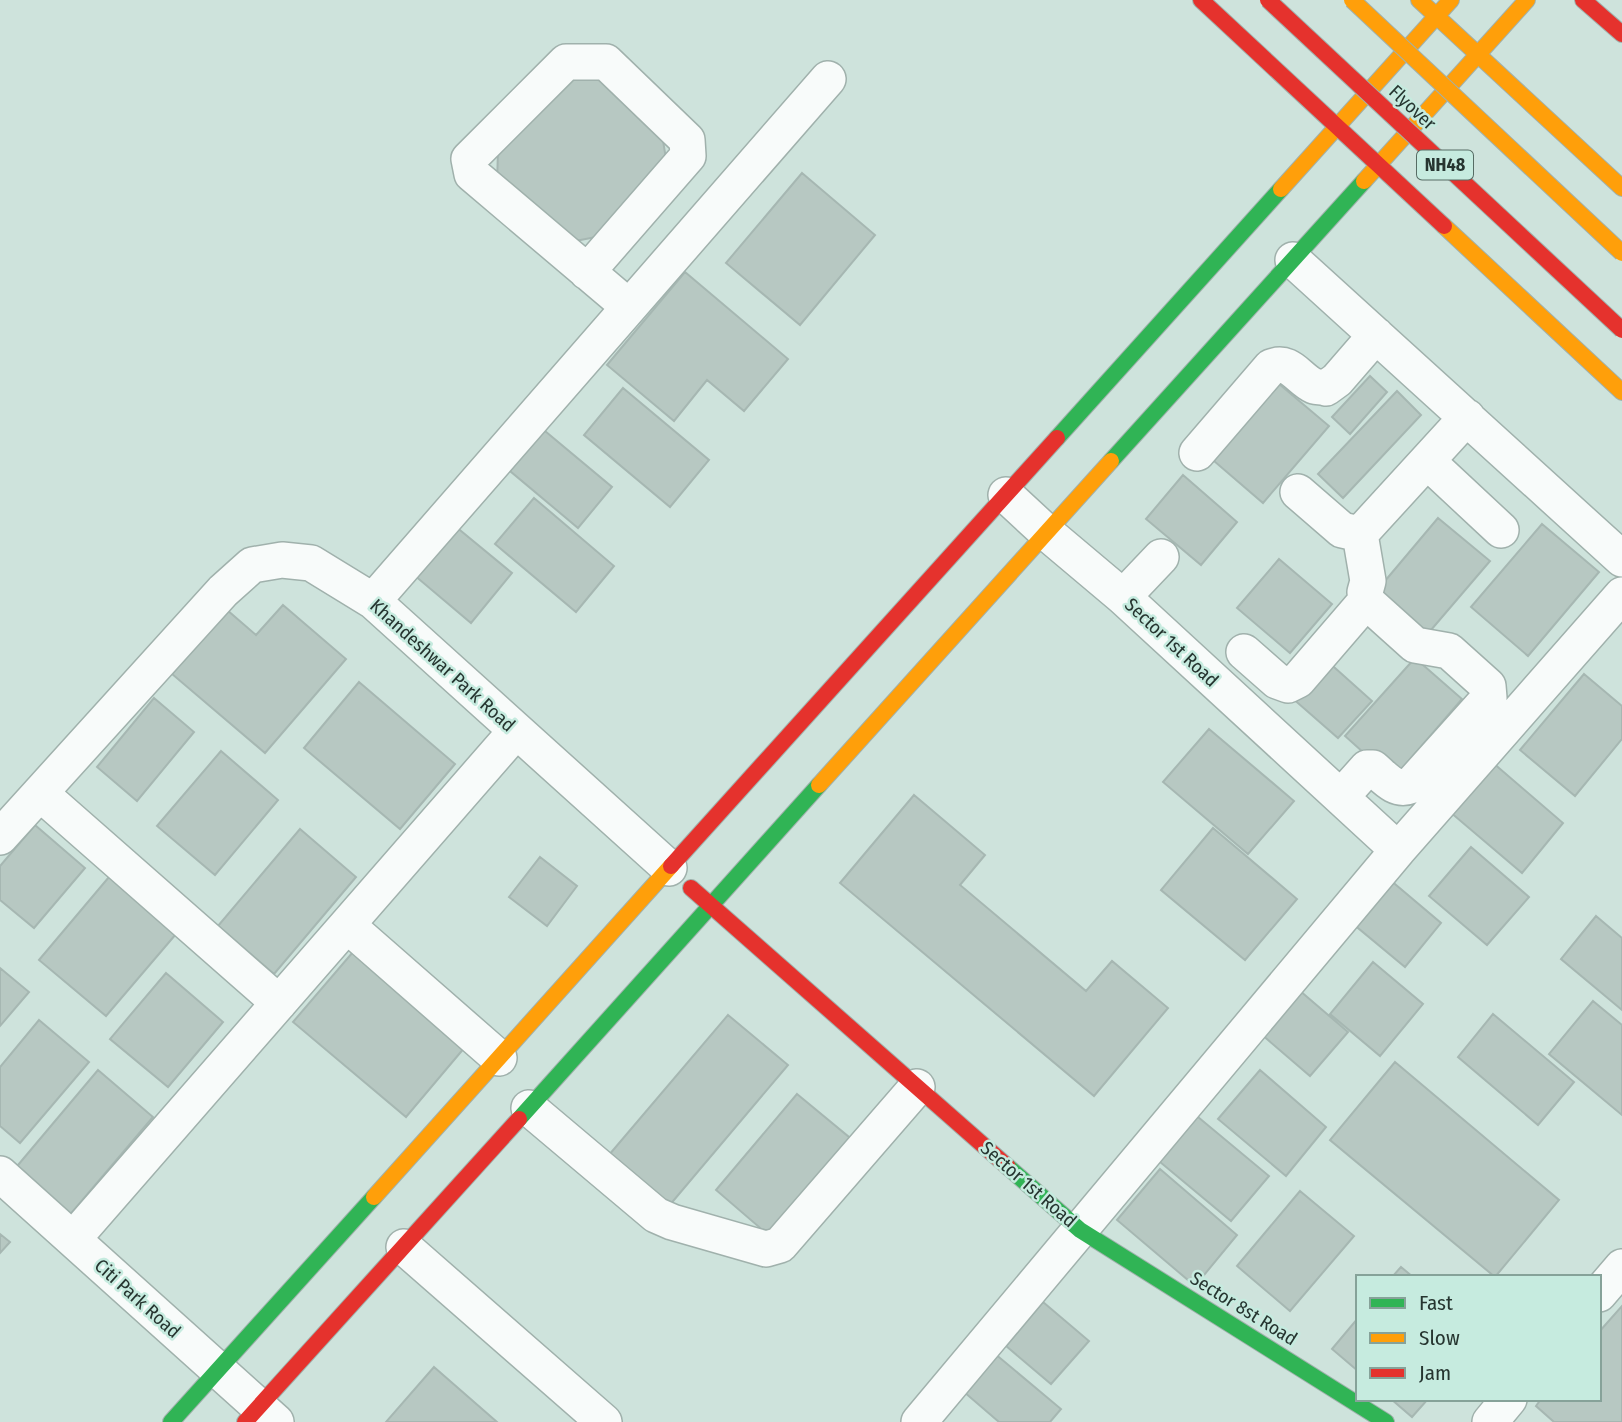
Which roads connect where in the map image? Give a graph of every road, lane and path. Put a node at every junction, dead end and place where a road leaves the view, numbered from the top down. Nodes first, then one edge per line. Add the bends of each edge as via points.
1 (1201, 0) edge
2 (1268, 0) edge
3 (1352, 0) edge
4 (1419, 0) edge
5 (1451, 0) edge
6 (1527, 0) edge
7 (1583, 0) edge
8 (1437, 16) junction
9 (1622, 34) edge
10 (1478, 54) junction
11 (828, 79) dead end
12 (1337, 127) junction
13 (1378, 165) junction
14 (1622, 188) edge
15 (1622, 253) edge
16 (1293, 260) junction
17 (587, 272) junction
18 (629, 307) junction
19 (1622, 330) edge
20 (1376, 335) junction
21 (1345, 370) junction
22 (1404, 391) dead end
23 (1622, 392) edge
24 (1467, 417) junction
25 (1197, 453) dead end
26 (1427, 461) junction
27 (1298, 492) dead end
28 (1006, 495) junction
29 (1501, 530) dead end
30 (1046, 533) junction
31 (1360, 534) junction
32 (1161, 557) dead end
33 (1622, 559) edge
34 (1622, 596) edge
35 (1123, 597) junction
36 (373, 601) junction
37 (1366, 601) junction
38 (1244, 652) dead end
39 (516, 731) junction
40 (40, 793) junction
41 (1341, 797) junction
42 (0, 837) edge
43 (1398, 850) junction
44 (669, 868) junction
45 (711, 906) junction
46 (347, 925) junction
47 (279, 1003) junction
48 (499, 1058) junction
49 (918, 1087) junction
50 (529, 1108) junction
51 (0, 1174) edge
52 (1080, 1230) junction
53 (73, 1239) junction
54 (404, 1247) junction
55 (218, 1370) junction
56 (1507, 1401) edge
57 (260, 1417) edge
58 (171, 1422) edge
59 (604, 1422) edge
60 (919, 1422) edge
61 (1386, 1422) edge
62 (1490, 1422) edge

1 - 12 main road
2 - 19 main road, Flyover / NH48, bridge
3 - 15 main road, Flyover / NH48, bridge
4 - 8 main road
5 - 8 main road
6 - 10 main road
7 - 9 main road
8 - 10 main road
8 - 12 main road
10 - 13 main road
10 - 14 main road
11 - 18 street
12 - 13 main road
12 - 28 main road
13 - 16 main road
13 - 23 main road
16 - 20 street
16 - 30 main road
17 - 17 street via 472,174 469,159 566,62 606,62 687,140 688,156
17 - 18 street
18 - 36 street
20 - 21 street
20 - 24 street
21 - 22 street via 1365,374 1377,366
21 - 25 street via 1326,388 1314,386 1287,365 1271,367
24 - 26 street
24 - 33 street
26 - 29 street
26 - 31 street
27 - 31 street via 1342,530
28 - 30 street, Sector 1st Road
28 - 44 main road
30 - 35 street, Sector 1st Road
30 - 45 main road
31 - 37 street via 1368,581
32 - 35 street
34 - 43 street, Sector 1st Road
35 - 41 street, Sector 1st Road
36 - 39 street, Khandeshwar Park Road
36 - 40 street, Khandeshwar Park Road via 311,563 282,560 252,565 223,591
37 - 38 street via 1298,680 1287,685
37 - 41 street via 1415,645 1449,651 1488,686 1489,698 1410,786 1396,787 1367,768
39 - 44 street, Khandeshwar Park Road
39 - 46 street
40 - 42 street, Khandeshwar Park Road
40 - 47 street
41 - 43 street, Sector 1st Road
43 - 52 street, Sector 1st Road
44 - 45 main road, Sector 1st Road
44 - 48 main road
45 - 49 main road, Sector 1st Road
45 - 50 main road
46 - 47 street
46 - 48 street
47 - 53 street
48 - 55 main road
49 - 50 street via 780,1245 766,1249 656,1215
49 - 52 main road, Sector 1st Road
50 - 54 main road
51 - 53 street, Citi Park Road
52 - 60 street
52 - 61 main road, Sector 8st Road
53 - 55 street, Citi Park Road
54 - 57 main road
54 - 59 street
55 - 57 street, Citi Park Road
55 - 58 main road
56 - 62 street

